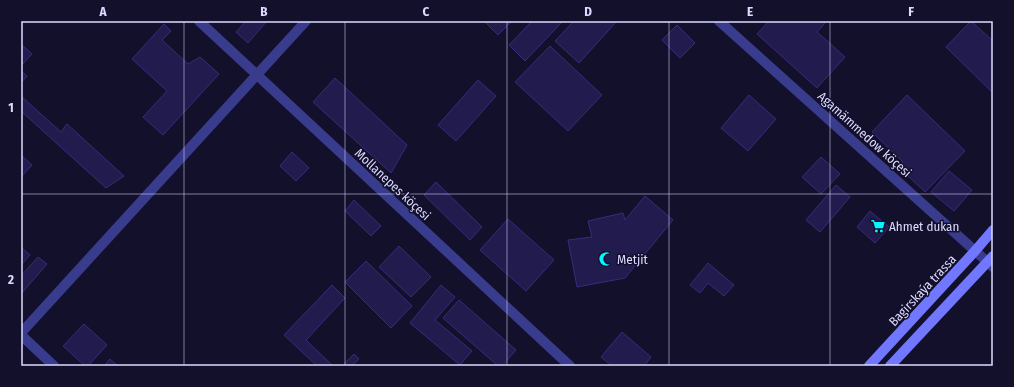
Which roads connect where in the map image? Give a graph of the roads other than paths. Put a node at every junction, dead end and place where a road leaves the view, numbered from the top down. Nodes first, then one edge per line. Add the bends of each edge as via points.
1 (199, 21) edge
2 (306, 21) edge
3 (719, 21) edge
4 (257, 75) junction
5 (993, 230) edge
6 (975, 251) junction
7 (991, 262) edge
8 (21, 334) edge
9 (54, 366) edge
10 (570, 366) edge
11 (869, 366) edge
12 (890, 366) edge

1 - 4 street, Mollanepes köçesi
2 - 4 street
3 - 6 street, Agamämmedow köçesi
4 - 8 street
4 - 10 street, Mollanepes köçesi
5 - 6 street, Bagirskaýa trassa
6 - 7 street, Agamämmedow köçesi
6 - 11 street, Bagirskaýa trassa
7 - 12 street
8 - 9 street

